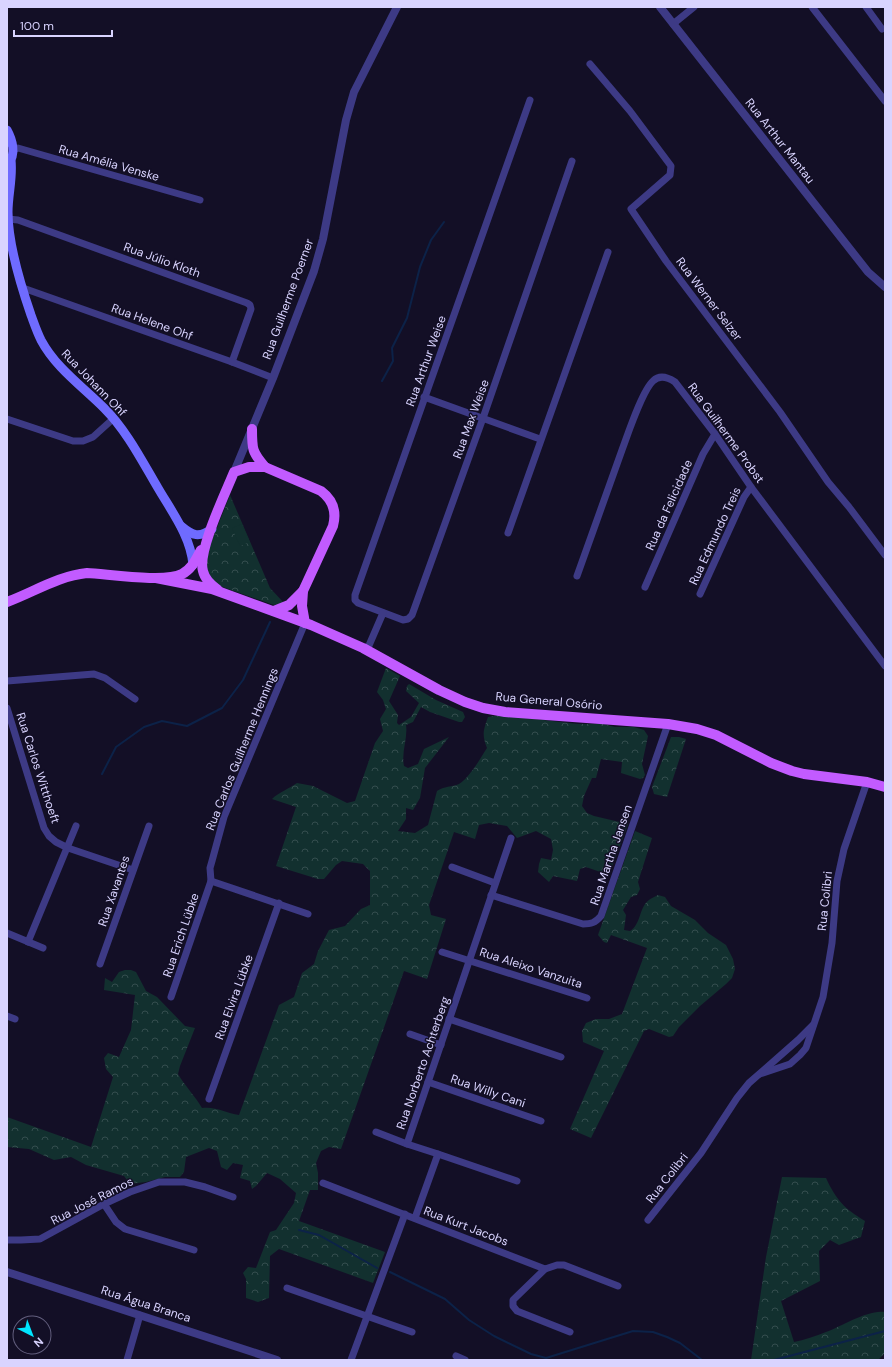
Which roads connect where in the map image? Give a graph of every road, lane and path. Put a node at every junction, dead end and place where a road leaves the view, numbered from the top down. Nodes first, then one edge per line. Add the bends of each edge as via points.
1 (397, 7) edge
2 (660, 7) edge
3 (694, 7) edge
4 (812, 7) edge
5 (866, 7) edge
6 (673, 24) junction
7 (882, 29) dead end
8 (590, 64) dead end
9 (530, 100) dead end
10 (885, 101) edge
11 (7, 130) edge
12 (11, 146) edge
13 (572, 161) dead end
14 (9, 162) edge
15 (8, 197) edge
16 (200, 200) dead end
17 (8, 219) junction
18 (608, 252) dead end
19 (885, 287) edge
20 (23, 288) junction
21 (232, 362) junction
22 (273, 378) junction
23 (424, 397) junction
24 (114, 418) junction
25 (483, 418) junction
26 (7, 419) edge
27 (252, 429) junction
28 (715, 434) junction
29 (540, 439) junction
30 (265, 467) junction
31 (234, 472) junction
32 (751, 487) junction
33 (180, 525) junction
34 (212, 529) junction
35 (508, 533) dead end
36 (885, 555) edge
37 (193, 565) junction
38 (577, 576) dead end
39 (156, 578) junction
40 (645, 587) dead end
41 (212, 589) junction
42 (303, 591) junction
43 (223, 593) junction
44 (700, 594) dead end
45 (7, 602) edge
46 (274, 611) junction
47 (383, 613) junction
48 (305, 623) junction
49 (367, 650) junction
50 (885, 666) edge
51 (7, 681) edge
52 (135, 699) dead end
53 (7, 708) edge
54 (668, 724) junction
55 (867, 782) junction
56 (885, 787) edge
57 (76, 826) dead end
58 (149, 826) dead end
59 (511, 838) dead end
60 (68, 848) junction
61 (452, 867) dead end
62 (133, 870) junction
63 (211, 881) junction
64 (495, 884) junction
65 (491, 895) junction
66 (280, 903) junction
67 (308, 914) dead end
68 (7, 933) edge
69 (28, 942) junction
70 (43, 948) dead end
71 (442, 952) dead end
72 (469, 960) junction
73 (100, 964) dead end
74 (171, 997) dead end
75 (587, 998) dead end
76 (7, 1016) edge
77 (15, 1019) dead end
78 (449, 1019) junction
79 (815, 1024) junction
80 (410, 1034) dead end
81 (798, 1040) junction
82 (441, 1045) junction
83 (806, 1048) junction
84 (779, 1056) junction
85 (561, 1057) dead end
86 (784, 1067) junction
87 (760, 1074) junction
88 (428, 1082) junction
89 (209, 1099) dead end
90 (541, 1121) dead end
91 (376, 1132) dead end
92 (407, 1144) junction
93 (438, 1154) junction
94 (517, 1181) dead end
95 (323, 1183) dead end
96 (233, 1196) dead end
97 (104, 1204) junction
98 (406, 1214) junction
99 (415, 1218) junction
100 (648, 1220) dead end
101 (7, 1240) edge
102 (194, 1250) dead end
103 (545, 1269) junction
104 (7, 1272) edge
105 (618, 1286) dead end
106 (287, 1288) dead end
107 (140, 1315) junction
108 (368, 1316) junction
109 (412, 1332) dead end
110 (570, 1332) dead end
111 (456, 1356) dead end
112 (127, 1360) edge
113 (277, 1360) edge
114 (351, 1360) edge
115 (465, 1360) edge

1 - 22 street, Rua Guilherme Poerner via 354,92 314,271
2 - 6 street, Rua Arthur Mantau
3 - 6 street
4 - 10 street
5 - 7 street
6 - 19 street, Rua Arthur Mantau via 868,272
8 - 36 street, Rua Werner Selzer via 630,111 671,166 670,175 631,209 666,261 780,412 828,482
9 - 23 street, Rua Arthur Weise
11 - 12 main road
12 - 14 main road, Rua Johann Ohf via 14,154
12 - 16 street, Rua Amélia Venske
13 - 25 street, Rua Max Weise
14 - 15 main road, Rua Johann Ohf via 12,170
15 - 17 main road, Rua Johann Ohf
17 - 20 main road, Rua Johann Ohf
17 - 21 street, Rua Júlio Kloth via 18,220 247,303 251,309
18 - 29 street
20 - 21 street, Rua Helene Ohf
20 - 24 main road, Rua Johann Ohf via 40,339 48,351 67,374
21 - 22 street, Rua Helene Ohf
22 - 27 street, Rua Guilherme Poerner
23 - 25 street
23 - 47 street, Rua Arthur Weise via 355,595 358,603
24 - 26 street via 93,437 83,441 73,441
24 - 33 main road, Rua Johann Ohf
25 - 29 street
25 - 47 street, Rua Max Weise via 412,615 403,620
27 - 30 main road via 253,450
27 - 31 street, Rua Guilherme Poerner
28 - 32 street, Rua Guilherme Probst
28 - 38 street, Rua Guilherme Probst via 675,382 668,377 653,380 632,422
28 - 40 street, Rua da Felicidade via 703,454
29 - 35 street
30 - 31 main road via 249,467
30 - 42 main road via 322,491 333,505 333,526
31 - 34 main road, Rua Guilherme Poerner
32 - 44 street, Rua Edmundo Treis via 744,497
32 - 50 street, Rua Guilherme Probst
33 - 34 main road, Rua Johann Ohf via 197,535
33 - 37 main road, Rua Johann Ohf via 190,548
34 - 37 main road, Rua General Osório
34 - 43 main road, Rua General Osório via 203,554 202,570 208,582
37 - 39 main road, Rua General Osório via 174,577
37 - 41 main road via 199,578
39 - 41 main road, Rua General Osório
39 - 45 main road, Rua General Osório via 77,574 59,579
41 - 43 main road, Rua General Osório
42 - 46 main road via 289,605
42 - 48 main road
43 - 46 main road, Rua General Osório
46 - 48 main road, Rua General Osório
47 - 49 street
48 - 49 main road, Rua General Osório
48 - 63 street, Rua Carlos Guilherme Hennings via 224,817 210,868
49 - 54 main road, Rua General Osório via 439,690 483,708 505,712
51 - 52 street via 94,674 105,678
53 - 60 street, Rua Carlos Witthoeft via 44,828 56,842
54 - 55 main road, Rua General Osório via 712,733 792,771
54 - 65 street, Rua Martha Jansen via 601,916 597,921 583,924
55 - 56 main road, Rua General Osório
55 - 79 street, Rua Colibri via 844,849 837,881 832,943
57 - 60 street
58 - 62 street, Rua Xavantes
59 - 64 street
60 - 62 street, Rua Carlos Witthoeft
60 - 69 street
61 - 64 street
62 - 73 street, Rua Xavantes
63 - 66 street
63 - 74 street, Rua Erich Lübke
64 - 65 street
65 - 72 street, Rua Norberto Achterberg
66 - 67 street
66 - 89 street, Rua Elvira Lübke
68 - 69 street
69 - 70 street
71 - 72 street, Rua Aleixo Vanzuita
72 - 75 street, Rua Aleixo Vanzuita
72 - 78 street, Rua Norberto Achterberg
76 - 77 street
78 - 82 street, Rua Norberto Achterberg
78 - 85 street
79 - 81 street, Rua Colibri
79 - 83 street, Rua Colibri
80 - 82 street
81 - 83 street
81 - 84 street, Rua Colibri
82 - 88 street, Rua Norberto Achterberg
83 - 86 street, Rua Colibri via 800,1056
84 - 86 street
84 - 87 street, Rua Colibri
86 - 87 street, Rua Colibri
87 - 100 street, Rua Colibri via 737,1098 701,1153
88 - 90 street, Rua Willy Cani
88 - 92 street, Rua Norberto Achterberg
91 - 92 street
92 - 93 street, Rua Norberto Achterberg
93 - 94 street, Rua Norberto Achterberg
93 - 99 street
95 - 98 street
96 - 97 street, Rua José Ramos via 185,1182 159,1182
97 - 101 street, Rua José Ramos via 40,1239
97 - 102 street via 116,1222 125,1229
98 - 99 street, Rua Kurt Jacobs
98 - 108 street, Rua Kurt Jacobs
99 - 103 street, Rua Kurt Jacobs
103 - 105 street via 564,1265
103 - 110 street via 513,1300 513,1306
104 - 107 street, Rua Água Branca
106 - 108 street
107 - 112 street
107 - 113 street, Rua Água Branca
108 - 109 street
108 - 114 street, Rua Kurt Jacobs
111 - 115 street

